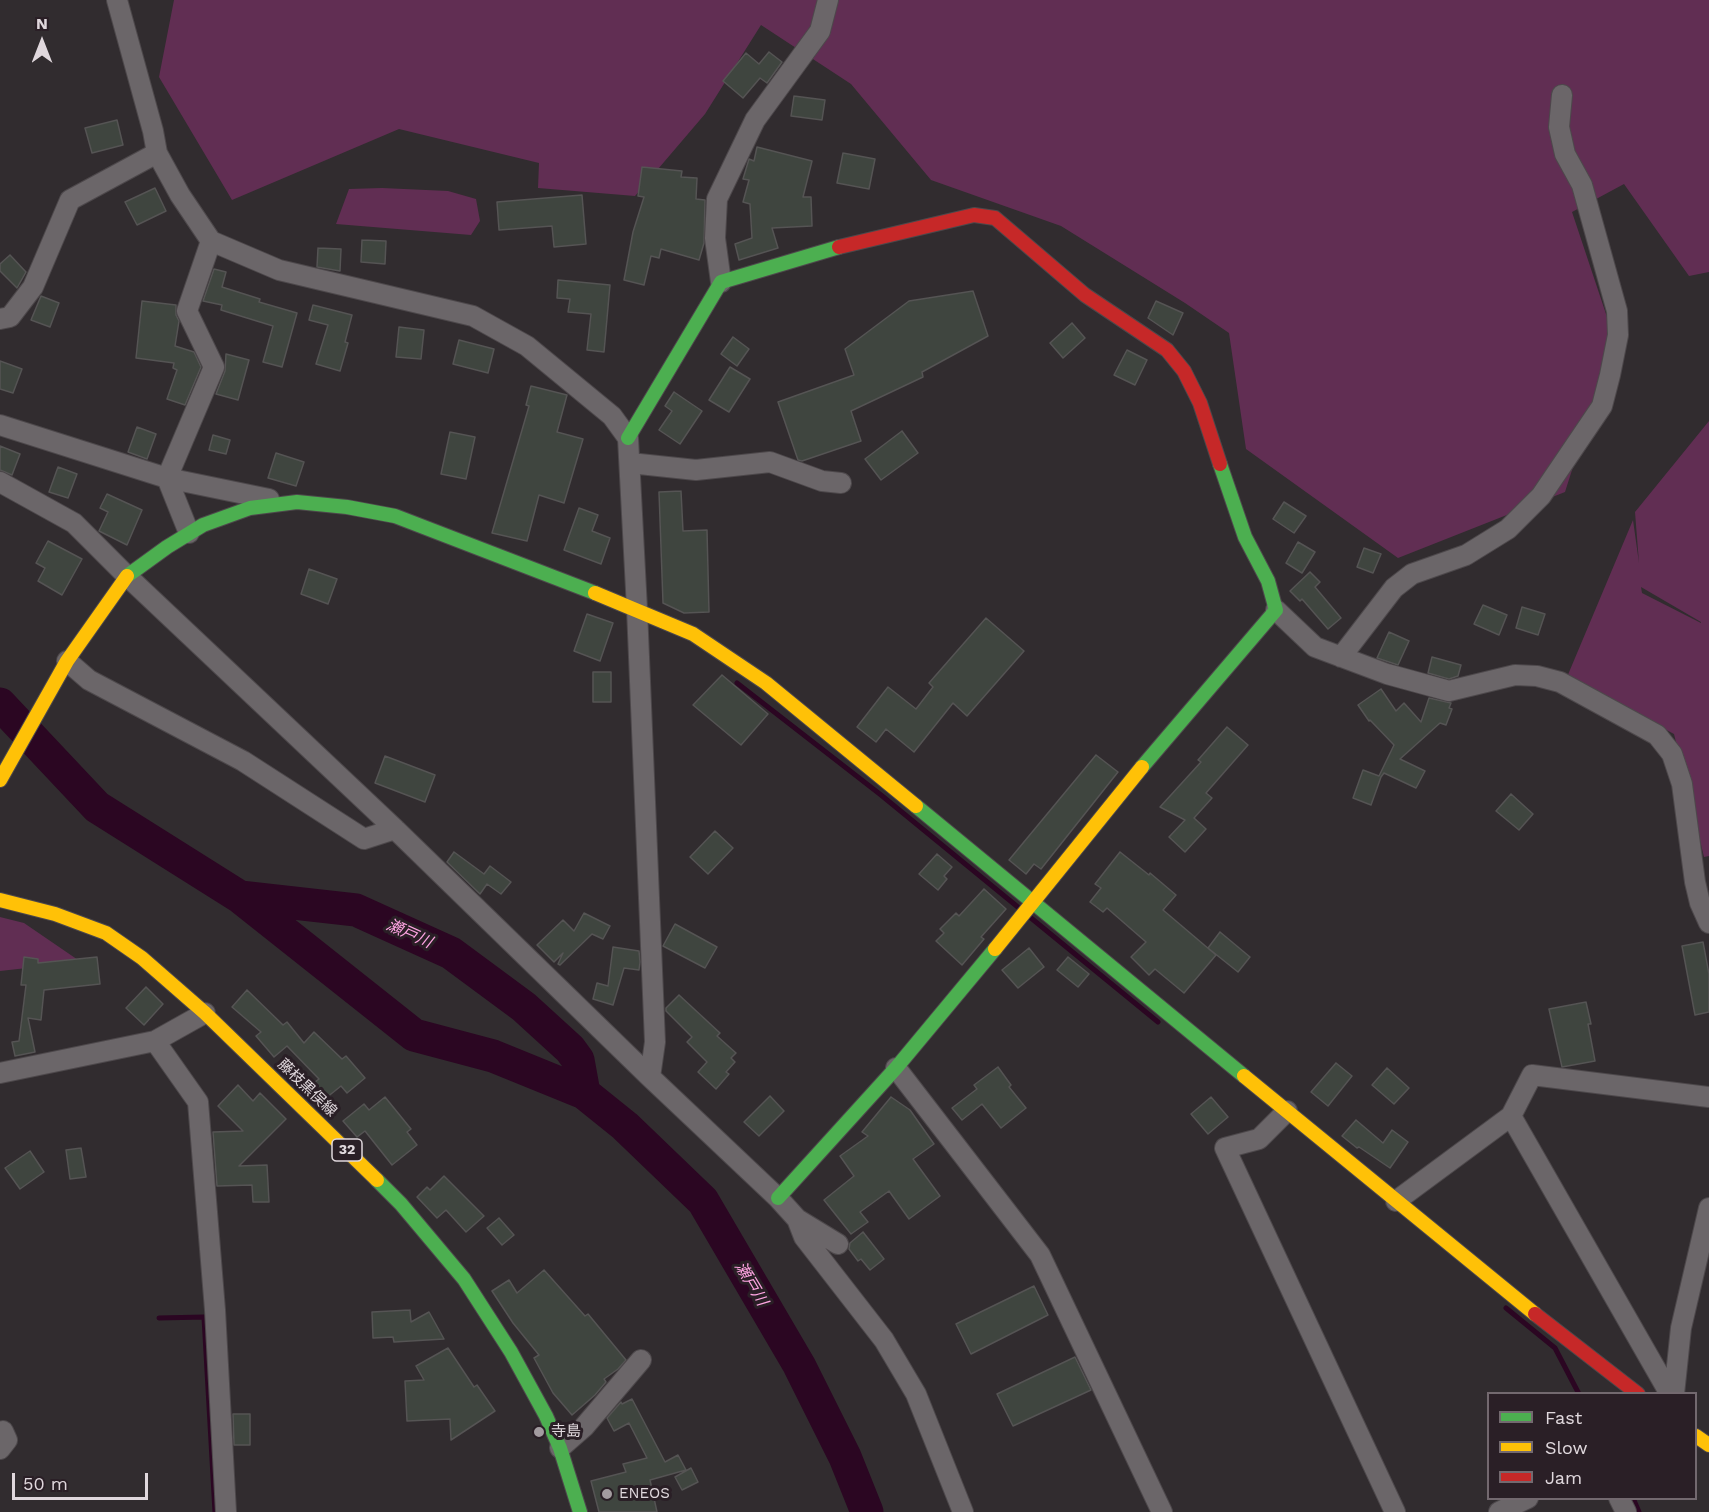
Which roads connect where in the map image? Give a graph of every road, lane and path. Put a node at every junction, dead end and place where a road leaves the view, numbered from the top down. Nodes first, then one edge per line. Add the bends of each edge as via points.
1 (117, 0) edge
2 (828, 0) edge
3 (1562, 95) dead end
4 (156, 153) junction
5 (211, 241) junction
6 (721, 282) junction
7 (0, 319) edge
8 (0, 425) edge
9 (628, 438) junction
10 (630, 463) junction
11 (167, 478) junction
12 (0, 482) edge
13 (841, 483) dead end
14 (297, 502) junction
15 (189, 534) junction
16 (127, 576) junction
17 (637, 609) junction
18 (1276, 610) junction
19 (1341, 657) junction
20 (67, 662) junction
21 (0, 780) edge
22 (395, 829) junction
23 (0, 900) edge
24 (1034, 903) junction
25 (1709, 923) edge
26 (206, 1013) junction
27 (155, 1041) junction
28 (896, 1068) junction
29 (0, 1073) edge
30 (650, 1077) junction
31 (1709, 1097) edge
32 (1287, 1111) junction
33 (1511, 1116) junction
34 (778, 1198) junction
35 (1396, 1201) junction
36 (1709, 1208) edge
37 (797, 1219) junction
38 (838, 1244) dead end
39 (641, 1360) dead end
40 (1635, 1392) edge
41 (1671, 1392) edge
42 (1673, 1392) edge
43 (560, 1448) junction
44 (1524, 1500) edge
45 (226, 1512) edge
46 (580, 1512) edge
47 (963, 1512) edge
48 (1162, 1512) edge
49 (1395, 1512) edge
50 (1499, 1512) edge

1 - 4 street
2 - 6 street via 820,31 755,120 717,199
3 - 19 street via 1558,127 1565,154 1582,185 1617,311 1618,335 1602,406 1541,496 1508,529 1466,555 1412,574 1394,588
4 - 5 street
4 - 7 street via 70,200 33,287 10,317
5 - 9 street via 279,270 472,316 527,346 612,416
5 - 11 street via 187,311 214,367
6 - 9 street
6 - 18 street via 836,247 974,214 995,218 1085,295 1167,350 1184,371 1200,403 1245,537 1268,581
8 - 11 street
9 - 10 street
10 - 13 street via 696,470 770,462 822,481
10 - 17 street
11 - 14 street via 255,498
11 - 15 street
12 - 16 street via 74,523
14 - 15 street via 250,508
14 - 17 street via 395,516
15 - 16 street
16 - 20 street
16 - 22 street
17 - 24 street via 693,634 766,683
17 - 30 street via 655,1042
18 - 19 street via 1315,647
18 - 24 street
19 - 25 street via 1449,691 1515,675 1537,676 1560,682 1657,735 1672,754 1682,784 1695,882
20 - 21 street
20 - 22 street via 89,680 243,761 364,839
22 - 30 street
23 - 26 street, 藤枝黒俣線 / 32 via 106,933
24 - 28 street
24 - 32 street
26 - 27 street
26 - 43 street, 藤枝黒俣線 / 32 via 401,1204 464,1279 511,1352
27 - 29 street
27 - 45 street via 198,1102
28 - 34 street
28 - 48 street via 1040,1255
30 - 34 street
31 - 33 street via 1532,1076
32 - 35 street
32 - 49 street via 1259,1139 1225,1149
33 - 35 street
33 - 41 street
34 - 37 street
35 - 40 street
36 - 42 street via 1681,1328
37 - 38 street
37 - 47 street via 804,1237 884,1340 916,1394
39 - 43 street via 584,1427
43 - 46 street, 藤枝黒俣線 / 32
44 - 50 street

